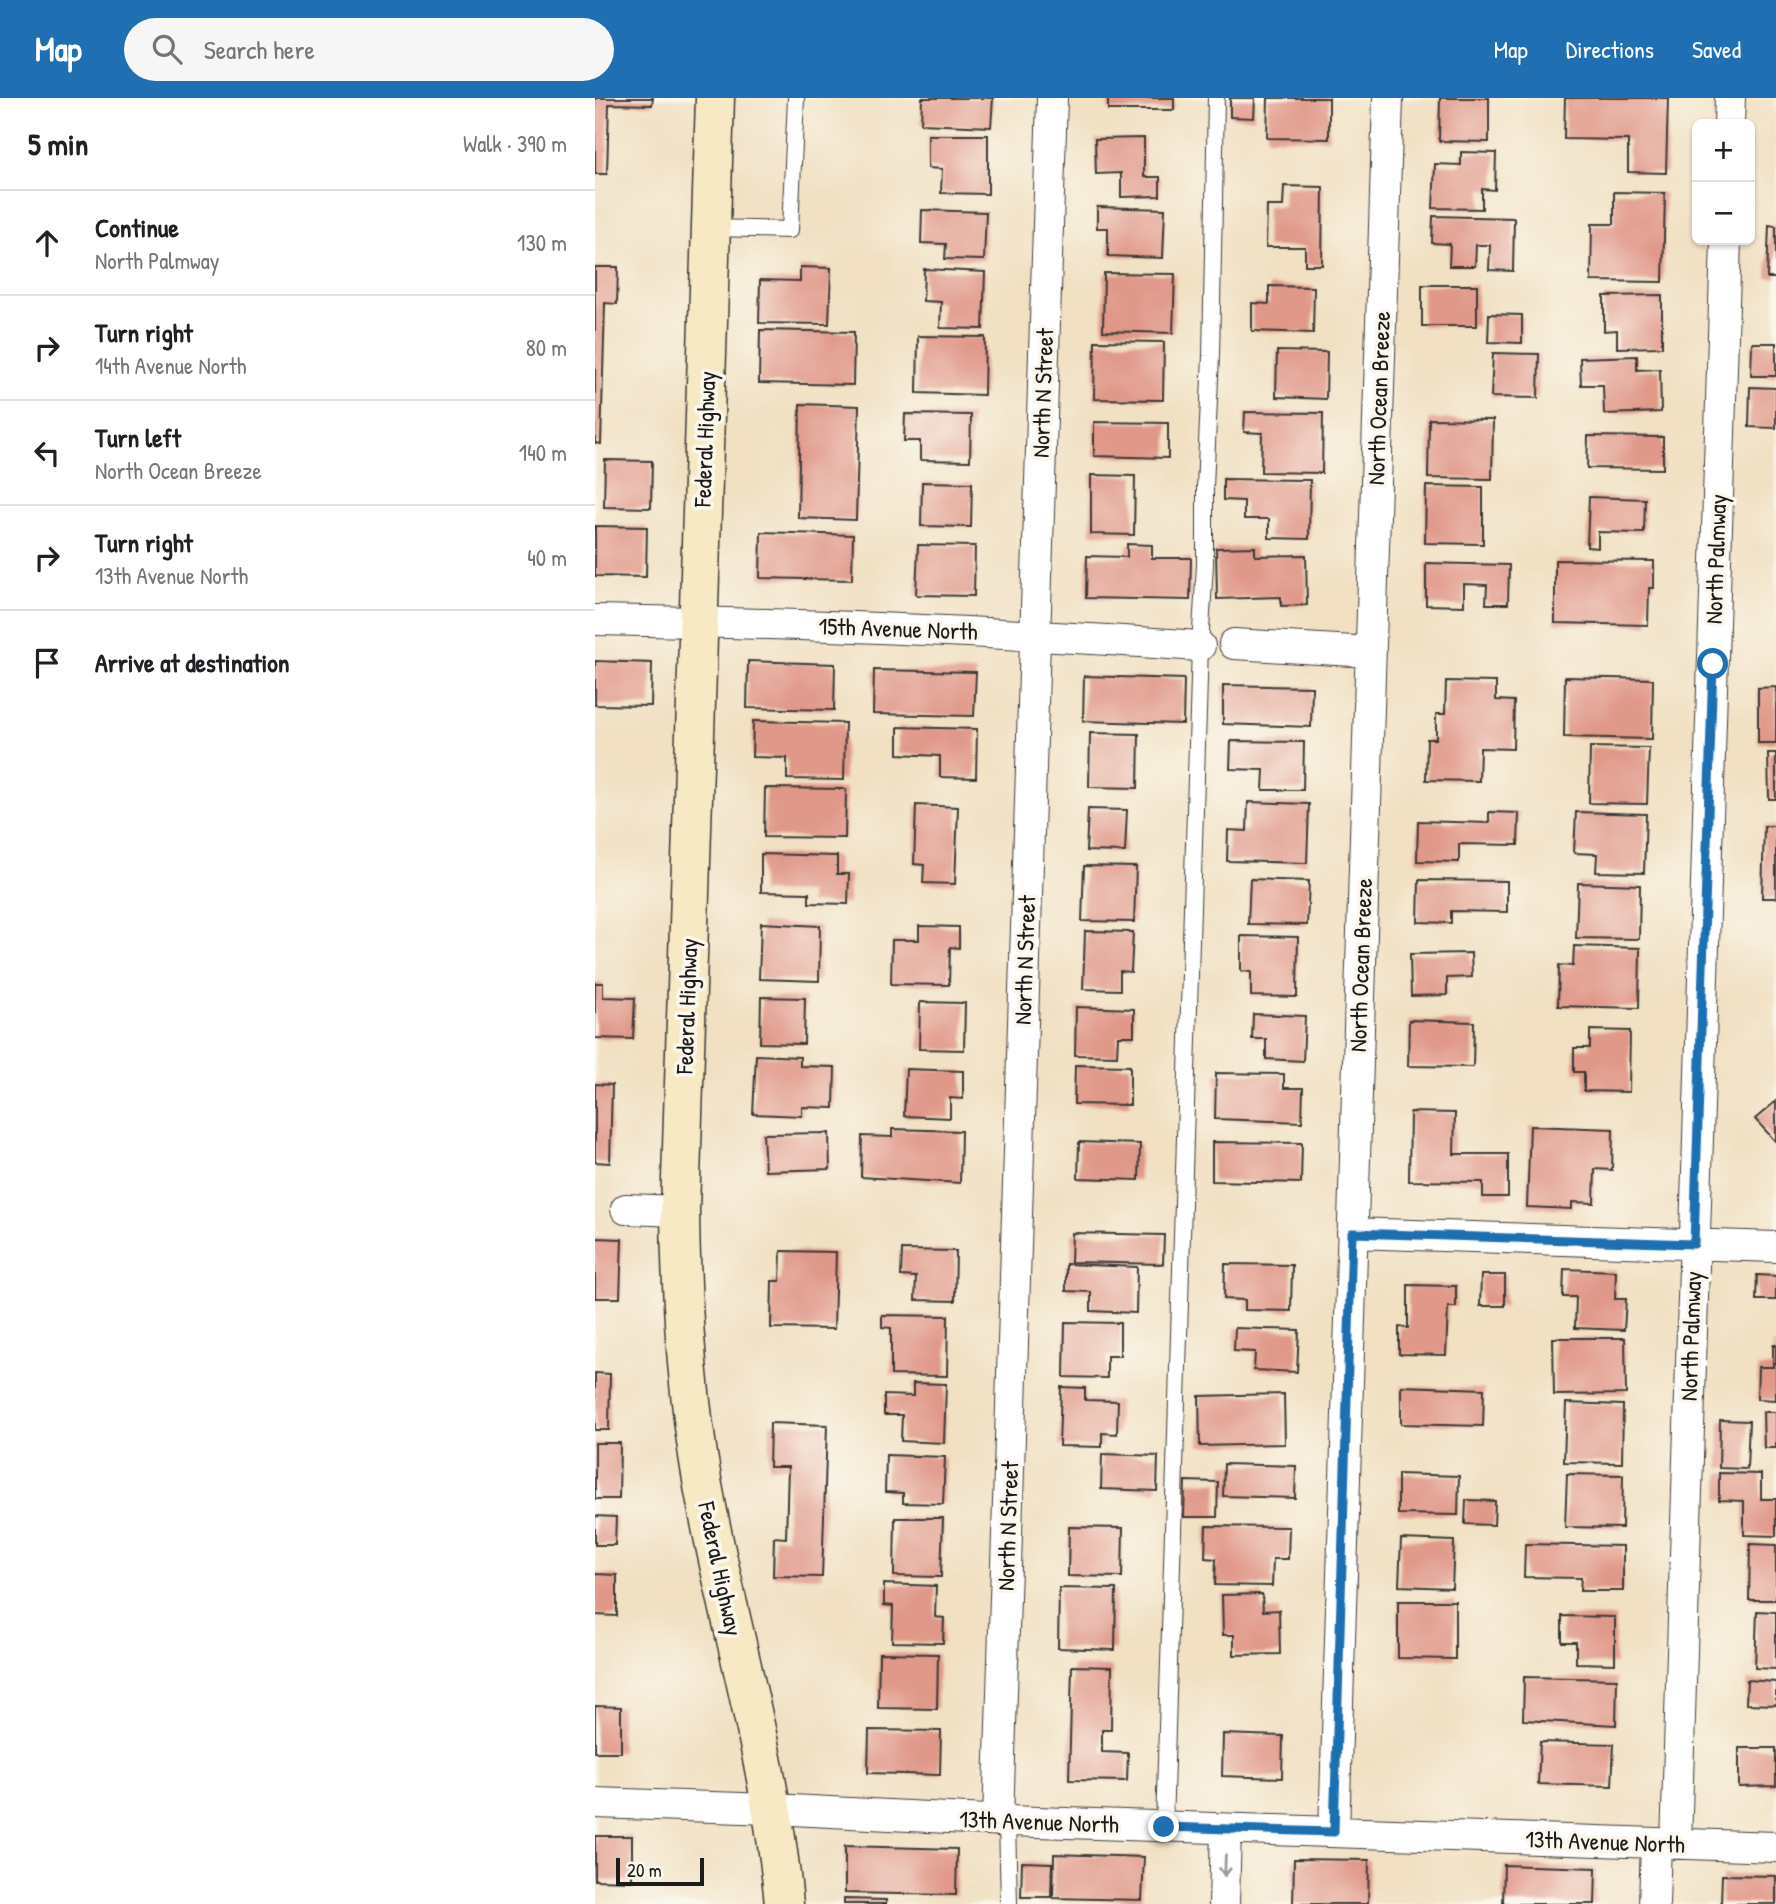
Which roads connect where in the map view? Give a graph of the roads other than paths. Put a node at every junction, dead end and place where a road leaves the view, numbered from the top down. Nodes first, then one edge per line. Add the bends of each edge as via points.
1 (715, 98) edge
2 (796, 98) edge
3 (1052, 98) edge
4 (1216, 98) edge
5 (1388, 98) edge
6 (1730, 98) edge
7 (1729, 119) edge
8 (712, 228) junction
9 (1726, 245) edge
10 (595, 620) edge
11 (700, 621) junction
12 (1035, 635) junction
13 (1234, 644) dead end
14 (1200, 646) junction
15 (1371, 652) junction
16 (626, 1209) dead end
17 (680, 1211) junction
18 (1352, 1233) junction
19 (1694, 1244) junction
20 (1776, 1247) edge
21 (595, 1803) edge
22 (772, 1809) junction
23 (1003, 1821) junction
24 (1164, 1827) junction
25 (1227, 1829) junction
26 (1334, 1832) junction
27 (1666, 1844) junction
28 (1776, 1847) edge
29 (783, 1904) edge
30 (1009, 1904) edge
31 (1224, 1904) edge
32 (1654, 1904) edge

1 - 8 main road, Federal Highway
2 - 8 lane via 790,230
3 - 12 street, North N Street
4 - 14 lane
5 - 15 street, North Ocean Breeze
6 - 7 street
8 - 11 main road, Federal Highway
9 - 19 street, North Palmway
10 - 11 street, 15th Avenue North
11 - 12 street, 15th Avenue North
11 - 17 main road, Federal Highway
12 - 14 street, 15th Avenue North
12 - 23 street, North N Street
13 - 15 street
14 - 24 lane
15 - 18 street, North Ocean Breeze
16 - 17 street
17 - 22 main road, Federal Highway via 681,1284 694,1433
18 - 19 street
18 - 26 street, North Ocean Breeze
19 - 20 street
19 - 27 street, North Palmway
21 - 22 street, 13th Avenue North
22 - 23 street, 13th Avenue North
22 - 29 main road, Federal Highway
23 - 24 street, 13th Avenue North
23 - 30 lane
24 - 25 street, 13th Avenue North
25 - 26 street, 13th Avenue North
25 -> 31 street
26 - 27 street, 13th Avenue North
27 - 28 street, 13th Avenue North
27 - 32 street, North Palmway

